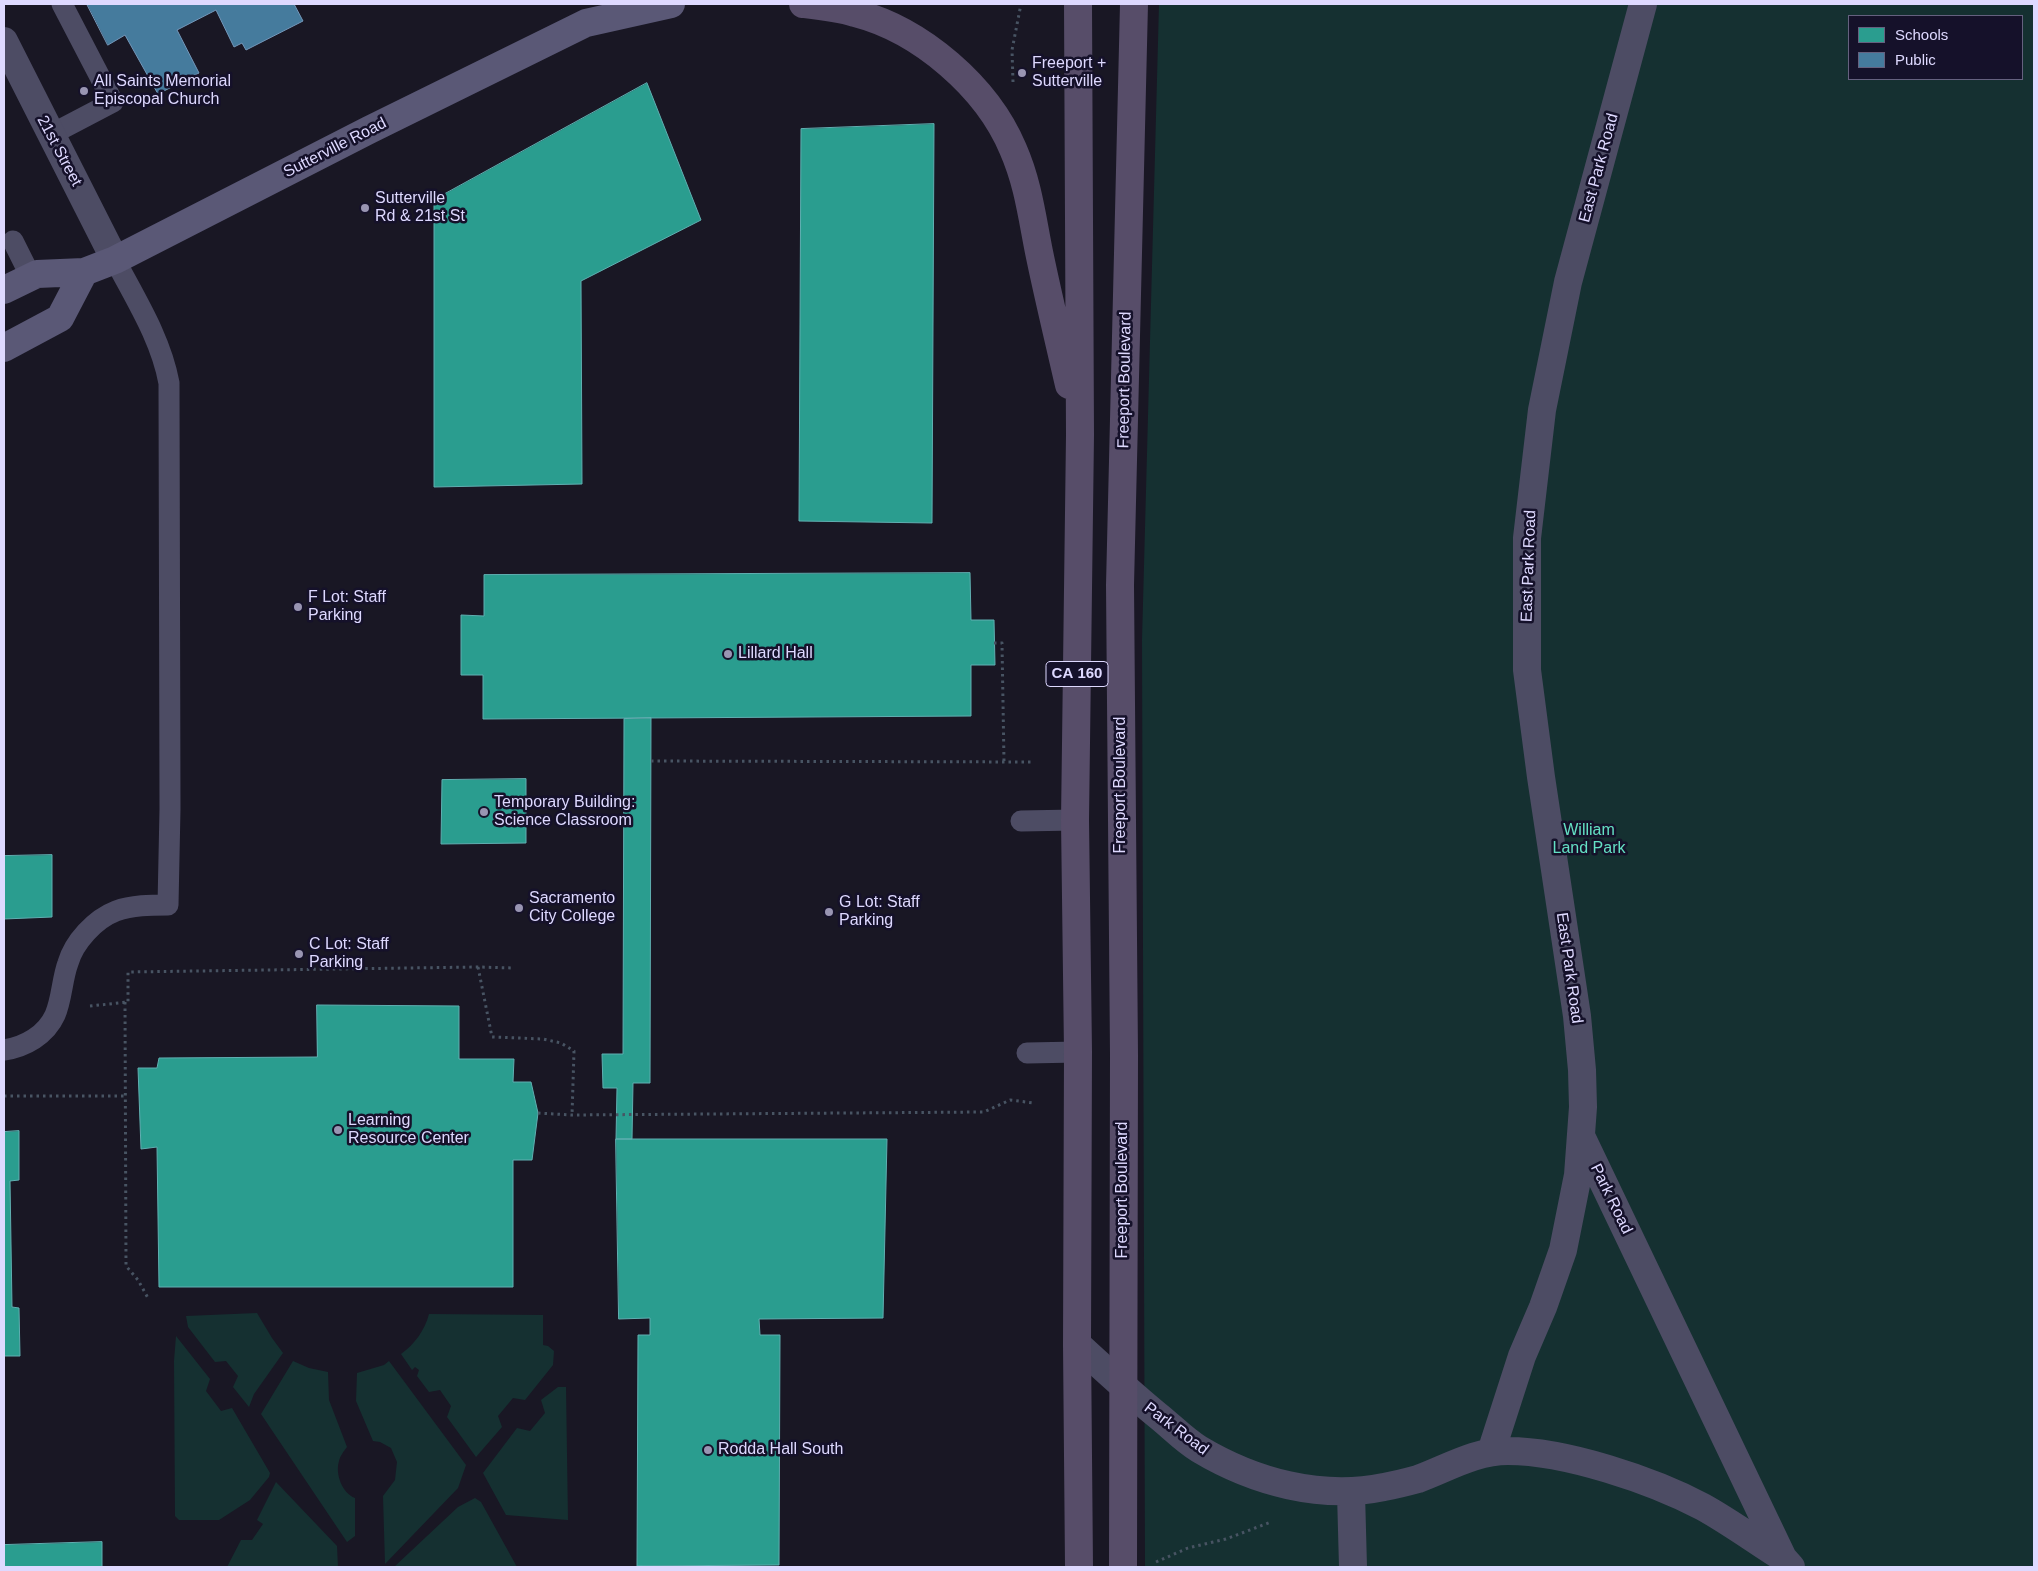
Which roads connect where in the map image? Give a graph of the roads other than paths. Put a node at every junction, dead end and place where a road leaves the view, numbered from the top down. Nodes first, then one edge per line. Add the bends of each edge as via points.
1 (62, 4) edge
2 (609, 4) edge
3 (671, 4) edge
4 (803, 4) edge
5 (1078, 4) edge
6 (1134, 4) edge
7 (1643, 4) edge
8 (586, 23) junction
9 (4, 41) edge
10 (50, 135) junction
11 (13, 241) dead end
12 (115, 260) junction
13 (84, 272) junction
14 (31, 277) junction
15 (4, 290) edge
16 (4, 348) edge
17 (1080, 435) junction
18 (1075, 820) junction
19 (1022, 821) dead end
20 (4, 1050) edge
21 (1078, 1052) junction
22 (1027, 1053) dead end
23 (1582, 1137) junction
24 (1077, 1344) junction
25 (1123, 1387) junction
26 (1491, 1452) junction
27 (1352, 1493) junction
28 (1787, 1562) edge
29 (1079, 1567) edge
30 (1123, 1567) edge
31 (1353, 1567) edge

1 - 10 lane via 113,102
2 - 8 main road, Sutterville Road
3 - 8 main road, Sutterville Road
4 - 17 main road via 856,13 900,31 943,58 996,116 1013,149 1027,188
5 - 17 main road, CA 160
6 - 25 main road, Freeport Boulevard via 1120,585
7 - 23 street, East Park Road via 1568,282 1542,410 1527,538 1528,670 1577,1016 1582,1070
8 - 12 main road, Sutterville Road
9 - 10 street, 21st Street
10 - 12 street, 21st Street
11 - 14 lane
12 - 13 main road, Sutterville Road
12 - 20 lane via 157,340 170,383 168,905 144,905 115,911 95,923 79,941 68,961 56,1014 42,1033
13 - 14 main road, Sutterville Road
13 - 16 main road via 60,318
14 - 15 main road, Sutterville Road
17 - 18 main road, CA 160
18 - 19 lane
18 - 21 main road, CA 160
21 - 22 lane
21 - 24 main road, CA 160
23 - 26 street, Park Road via 1563,1250 1522,1356
23 - 28 street, Park Road
24 - 25 street, Park Road
24 - 29 main road
25 - 27 street, Park Road via 1198,1449 1222,1461 1289,1486
25 - 30 main road, Freeport Boulevard
26 - 27 street, Park Road via 1463,1459 1417,1479
26 - 28 street, Park Road via 1539,1453 1587,1463 1649,1484 1703,1507
27 - 31 street

